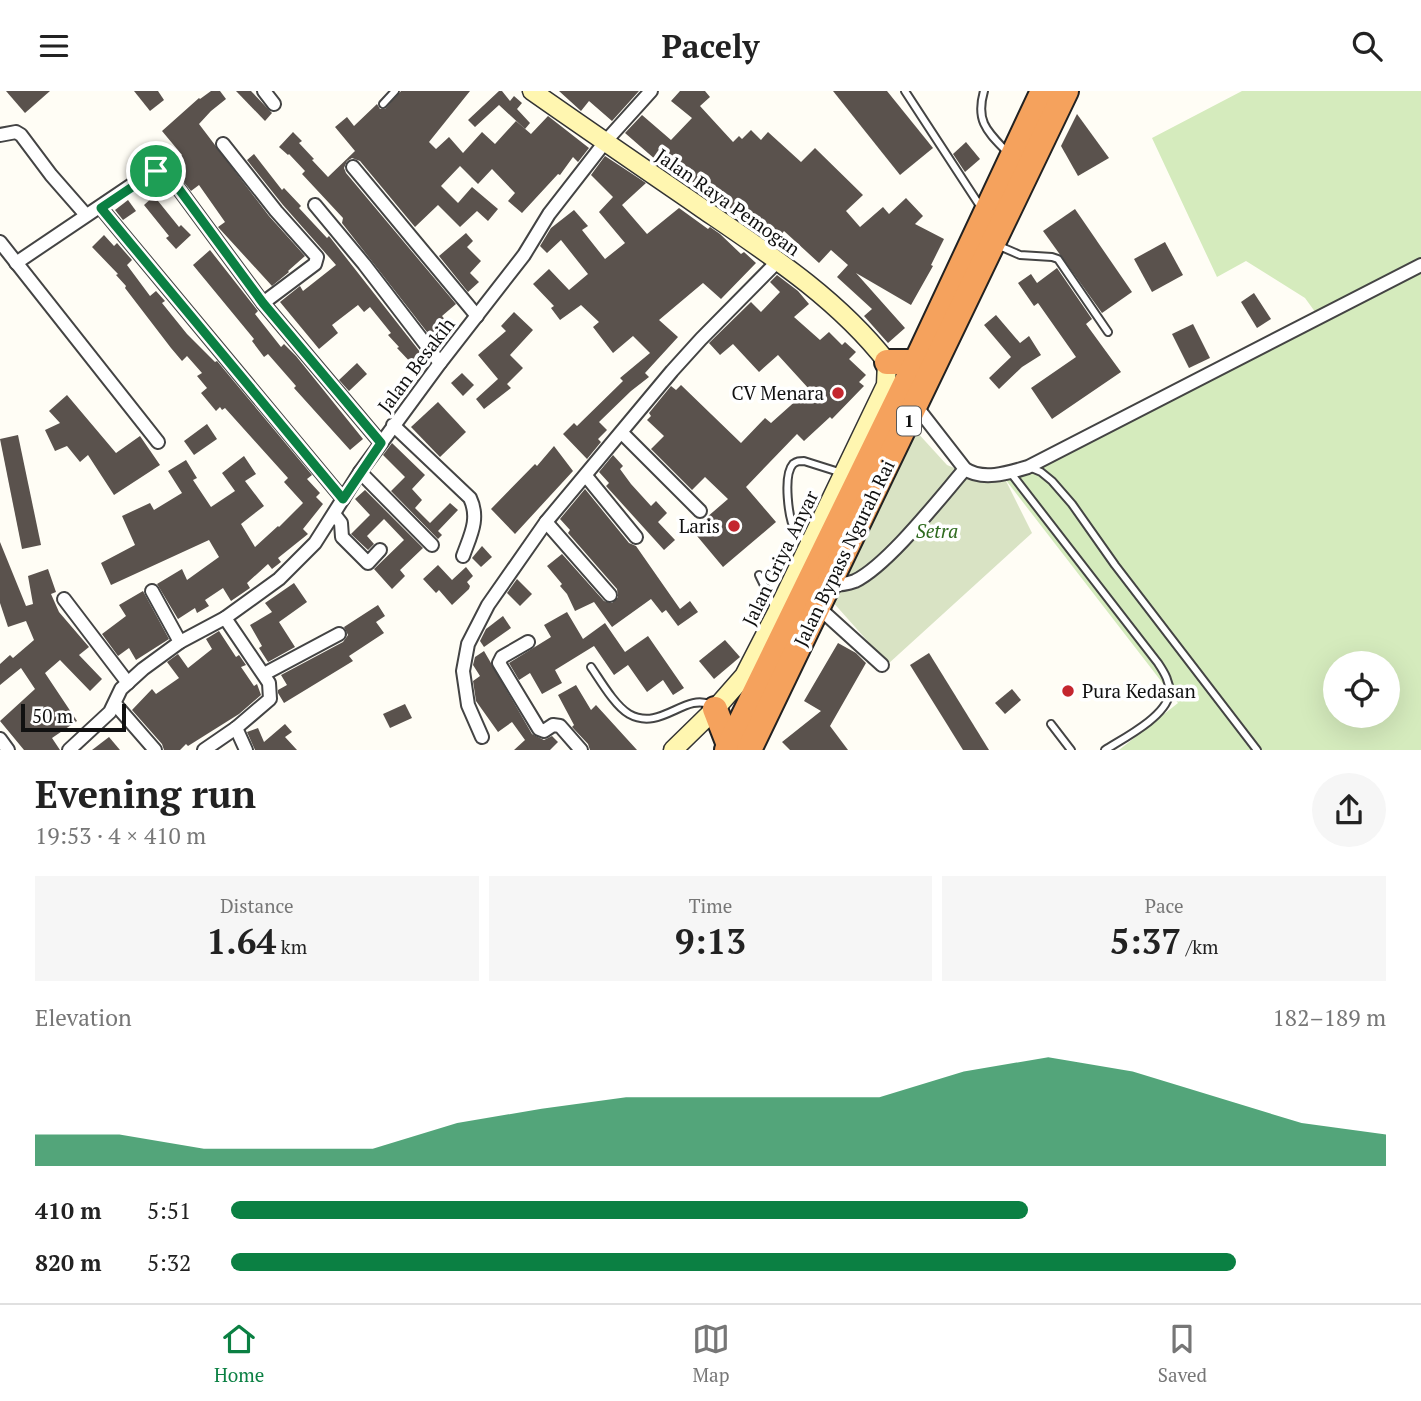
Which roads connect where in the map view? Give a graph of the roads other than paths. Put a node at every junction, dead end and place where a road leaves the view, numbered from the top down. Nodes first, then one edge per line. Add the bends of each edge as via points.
1 (264, 91) edge
2 (396, 91) edge
3 (532, 91) edge
4 (651, 91) edge
5 (905, 91) edge
6 (984, 91) edge
7 (1043, 91) edge
8 (1066, 91) edge
9 (274, 104) dead end
10 (383, 104) dead end
11 (0, 135) edge
12 (605, 142) junction
13 (223, 143) dead end
14 (1012, 157) junction
15 (353, 167) dead end
16 (315, 205) dead end
17 (101, 208) junction
18 (985, 213) junction
19 (86, 215) junction
20 (0, 242) edge
21 (992, 243) junction
22 (778, 261) junction
23 (16, 263) junction
24 (1421, 265) edge
25 (263, 303) junction
26 (477, 316) junction
27 (1108, 332) dead end
28 (887, 362) junction
29 (916, 362) junction
30 (440, 363) junction
31 (916, 406) junction
32 (393, 425) junction
33 (622, 433) junction
34 (158, 442) dead end
35 (381, 443) junction
36 (1028, 467) junction
37 (965, 469) junction
38 (360, 472) junction
39 (1010, 472) junction
40 (844, 474) junction
41 (586, 476) junction
42 (343, 499) junction
43 (700, 511) dead end
44 (334, 515) junction
45 (546, 522) junction
46 (636, 537) dead end
47 (811, 544) junction
48 (432, 545) dead end
49 (380, 550) dead end
50 (463, 556) dead end
51 (759, 575) dead end
52 (152, 591) dead end
53 (610, 595) dead end
54 (823, 596) junction
55 (64, 599) dead end
56 (777, 612) junction
57 (225, 618) junction
58 (340, 634) dead end
59 (180, 642) junction
60 (528, 642) dead end
61 (882, 665) dead end
62 (591, 667) dead end
63 (264, 674) junction
64 (128, 683) junction
65 (115, 704) junction
66 (715, 709) junction
67 (1051, 724) dead end
68 (236, 729) junction
69 (482, 737) dead end
70 (0, 739) edge
71 (736, 749) edge
72 (8, 750) edge
73 (69, 750) edge
74 (155, 750) edge
75 (204, 750) edge
76 (246, 750) edge
77 (581, 750) edge
78 (673, 750) edge
79 (1071, 750) edge
80 (1105, 750) edge
81 (1257, 750) edge

1 - 9 street
2 - 10 lane
3 - 12 street, Jalan Raya Pemogan
4 - 12 street, Jalan Besakih
5 - 18 lane
6 - 14 lane via 979,112 985,127
7 - 14 highway, Jalan Bypass Ngurah Rai / 1
8 - 21 highway, Jalan Bypass Ngurah Rai / 1
11 - 19 street via 22,135
12 - 22 street, Jalan Raya Pemogan
12 - 26 street, Jalan Besakih
13 - 25 street via 317,257 315,264
14 - 18 highway, Jalan Bypass Ngurah Rai / 1
15 - 26 street
16 - 30 street
17 - 19 street
17 - 25 street via 151,172 164,173
17 - 42 street
18 - 29 highway, Jalan Bypass Ngurah Rai / 1
19 - 23 street
20 - 23 street
21 - 27 lane via 1020,255 1058,260
21 - 31 highway, Jalan Bypass Ngurah Rai / 1
22 - 28 street, Jalan Raya Pemogan via 828,302
22 - 33 street via 701,339
23 - 34 street
24 - 36 street
25 - 35 street
26 - 30 street, Jalan Besakih
28 - 29 highway
28 - 40 street, Jalan Griya Anyar via 886,385
29 - 71 highway, Jalan Bypass Ngurah Rai / 1
30 - 32 street, Jalan Besakih
31 - 37 street
31 - 54 highway, Jalan Bypass Ngurah Rai / 1
32 - 35 street, Jalan Besakih
32 - 50 street via 470,498 476,513
33 - 41 street
33 - 43 street
35 - 38 street, Jalan Besakih
36 - 39 street
36 - 81 lane via 1041,472 1065,495
37 - 39 street via 982,475
37 - 54 street via 867,573
38 - 42 street, Jalan Besakih
38 - 48 street
39 - 80 lane via 1168,682 1170,694 1157,715
40 - 47 street, Jalan Griya Anyar
40 - 47 lane via 804,461 791,468 790,517 797,535
41 - 45 street
41 - 46 street
42 - 44 street, Jalan Besakih
44 - 49 street via 341,523 342,537 368,563
44 - 57 street, Jalan Besakih via 316,543 279,579
45 - 53 street
45 - 69 street via 488,605 468,643 465,694
47 - 56 street, Jalan Griya Anyar
51 - 56 lane
52 - 59 street
54 - 61 street
54 - 71 highway, Jalan Bypass Ngurah Rai / 1
55 - 64 street
56 - 66 street, Jalan Griya Anyar via 744,676
57 - 59 street, Jalan Besakih
57 - 63 street
58 - 63 street
59 - 64 street, Jalan Besakih
60 - 77 street via 499,663 539,729 560,726
62 - 66 lane via 627,713 638,717 652,719 693,702 703,701
63 - 68 street via 270,699
64 - 65 street, Jalan Besakih
65 - 73 street, Jalan Besakih
65 - 74 street
66 - 71 highway
66 - 78 street, Jalan Griya Anyar
67 - 79 lane
68 - 75 street
68 - 76 street
70 - 72 street

